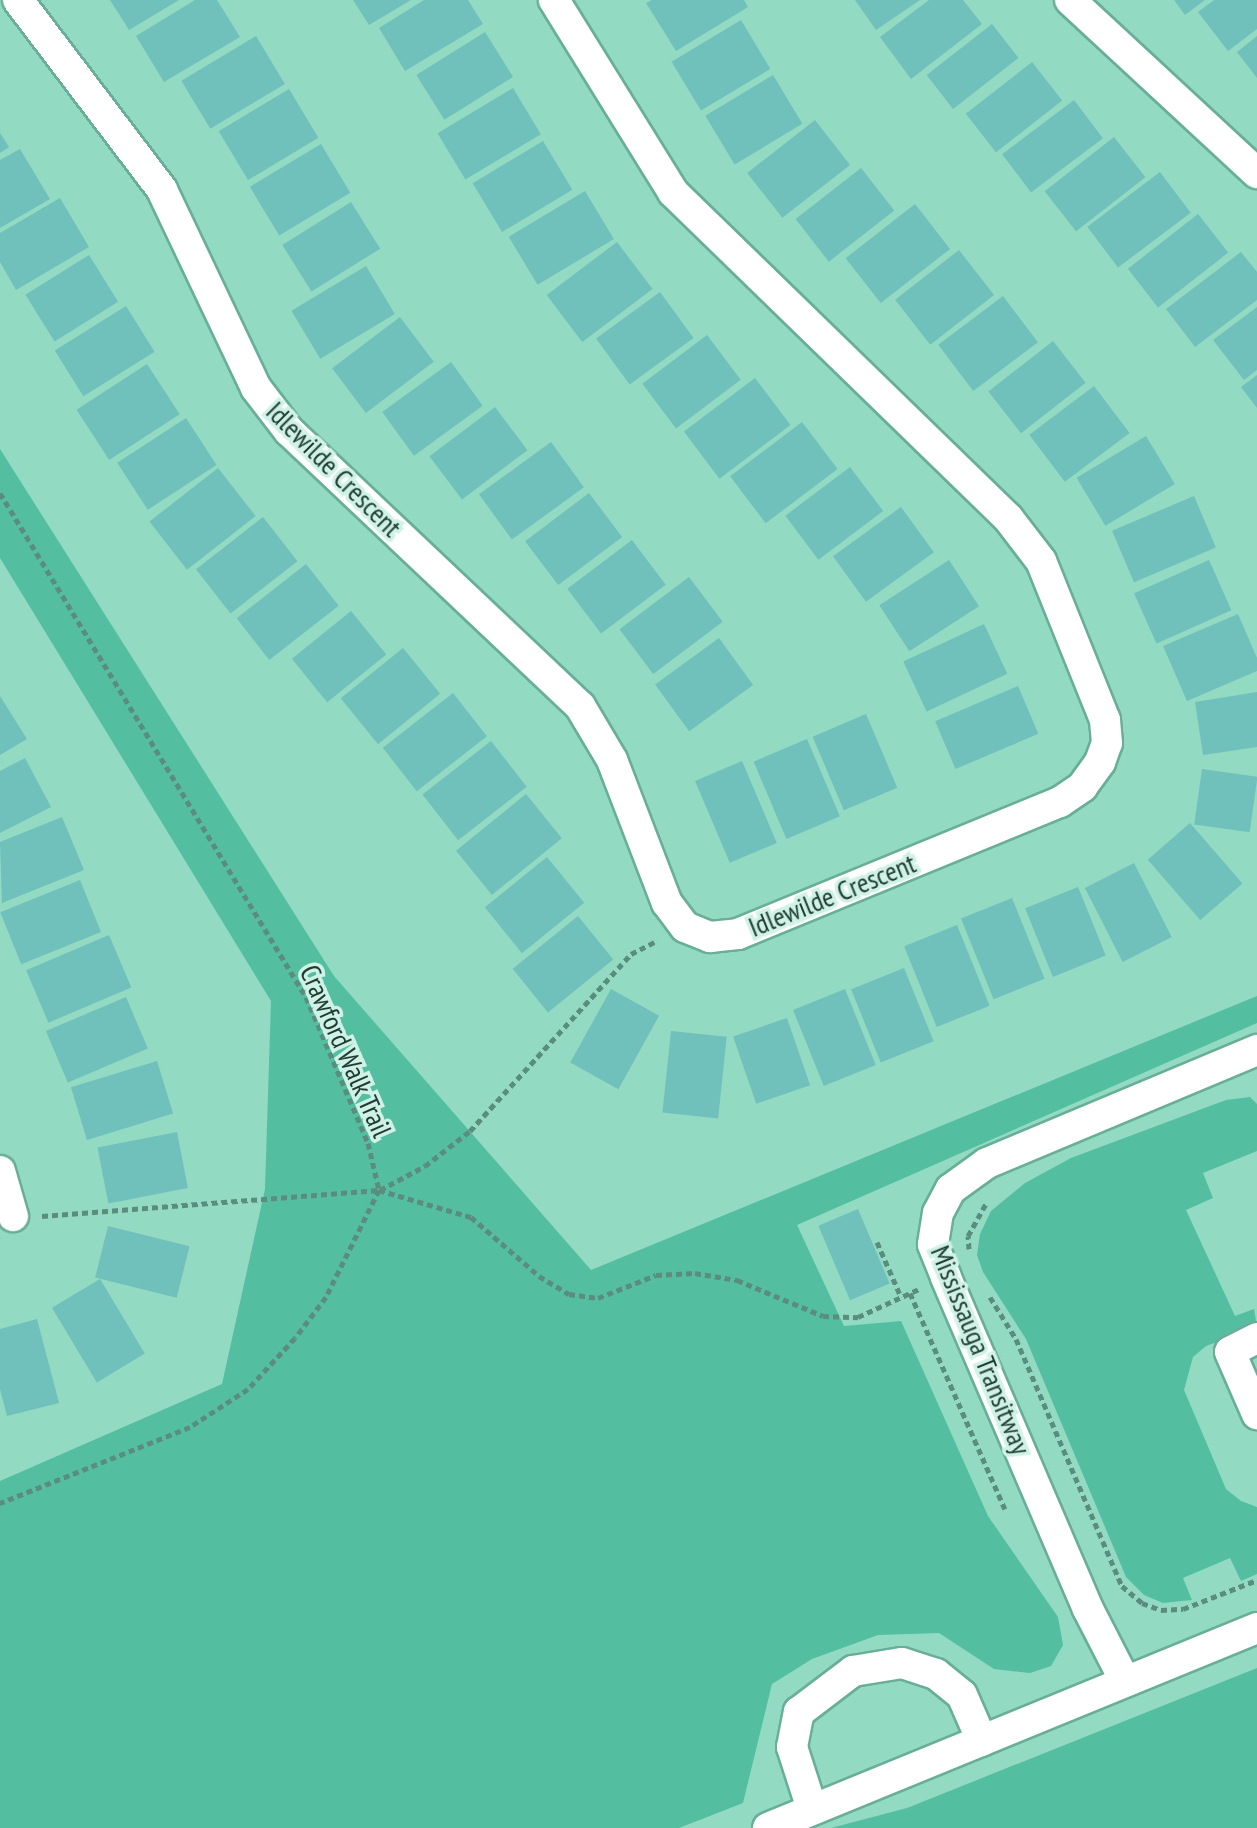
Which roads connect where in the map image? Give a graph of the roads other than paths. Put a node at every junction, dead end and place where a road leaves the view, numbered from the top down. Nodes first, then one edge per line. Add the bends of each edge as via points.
1 (18, 0) edge
2 (554, 0) edge
3 (1070, 0) edge
4 (1257, 173) edge
5 (1255, 1051) edge
6 (0, 1171) edge
7 (13, 1216) road end
8 (1257, 1338) edge
9 (1257, 1414) edge
10 (1257, 1628) edge
11 (1125, 1681) junction
12 (982, 1741) junction
13 (812, 1809) junction
14 (768, 1828) edge

1 - 2 street, Idlewilde Crescent via 162,190 238,355 289,431 580,706 612,760 667,903 685,927 710,937 738,934 1060,802 1082,787 1100,762 1107,743 1105,720 1041,561 1008,518 673,192
3 - 4 street
5 - 11 street, Mississauga Transitway via 987,1163 951,1189 938,1213 933,1244 946,1277 1088,1609
6 - 7 street
8 - 9 street via 1230,1352
10 - 11 street
11 - 12 street
12 - 13 street
12 - 13 street via 962,1695 936,1674 902,1663 853,1671 799,1712 792,1747
13 - 14 street

